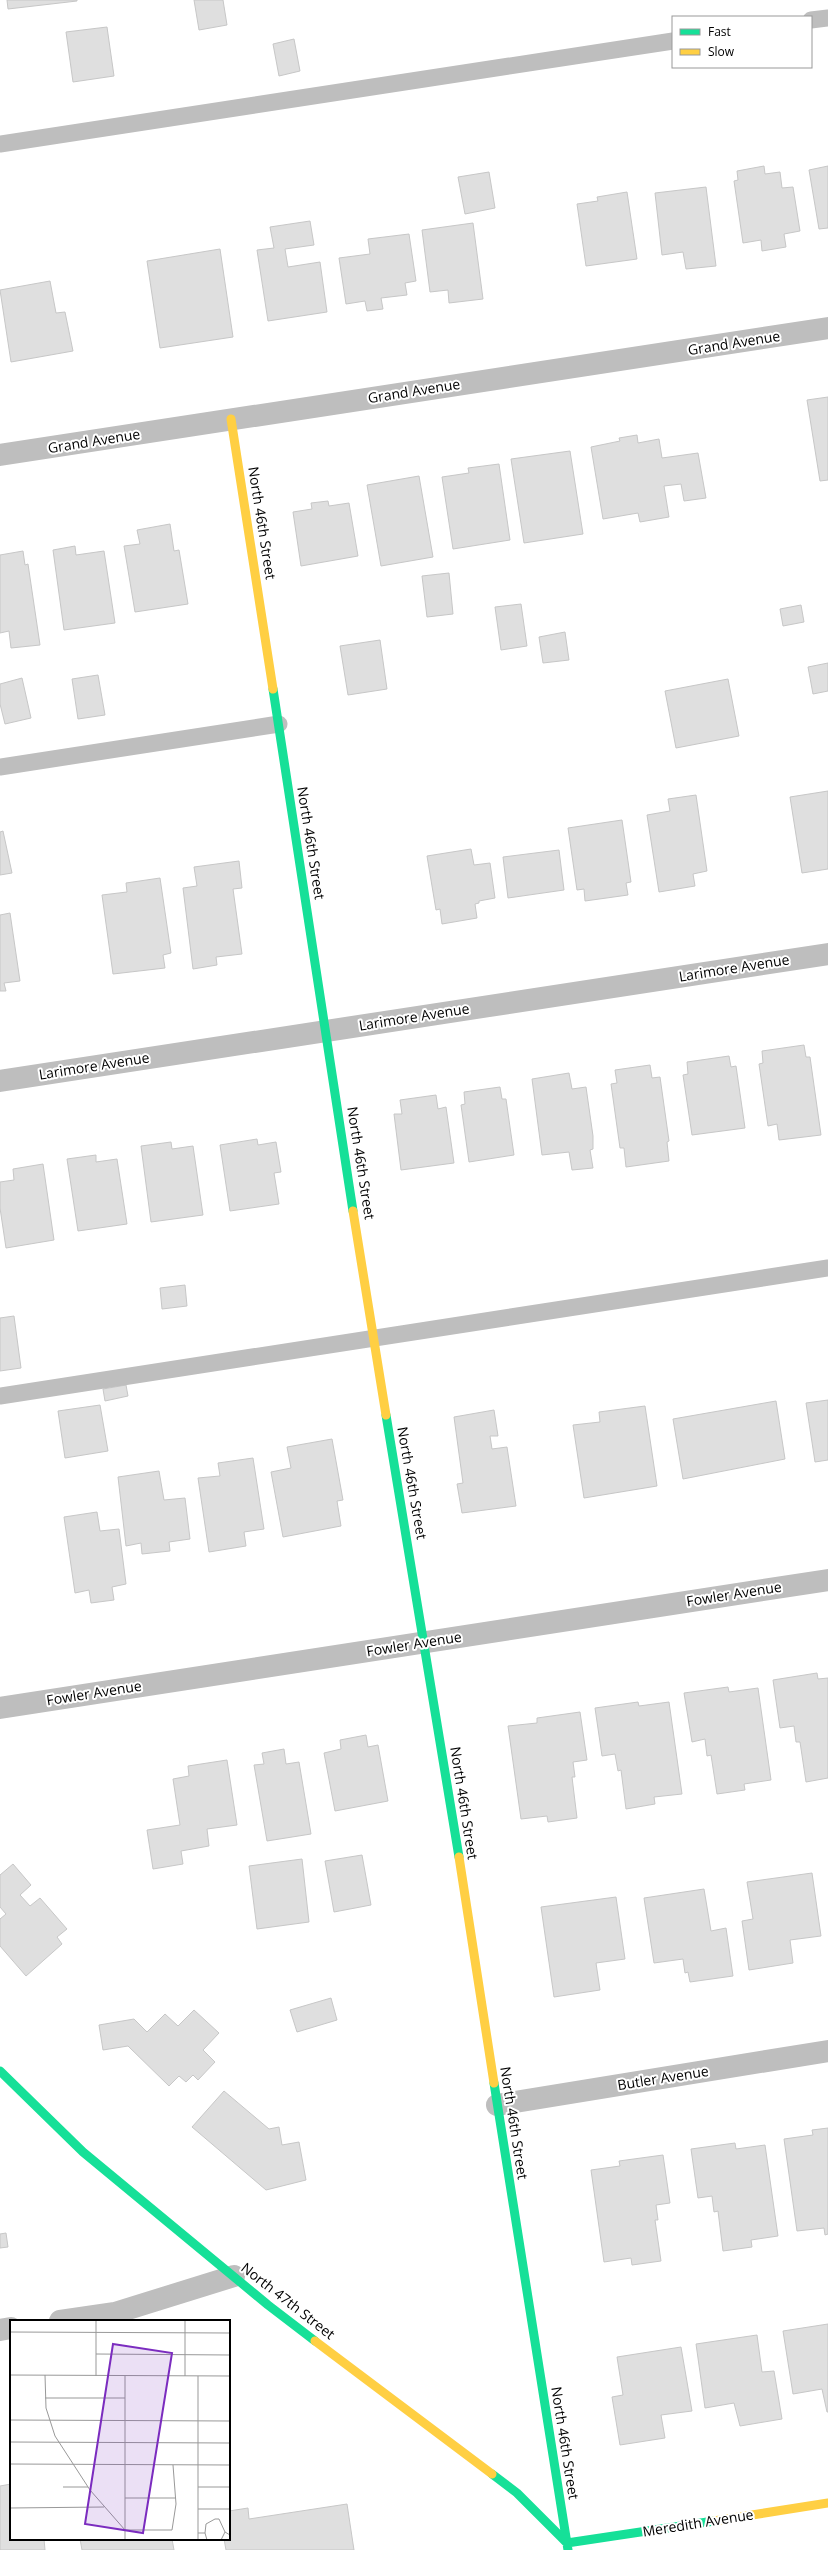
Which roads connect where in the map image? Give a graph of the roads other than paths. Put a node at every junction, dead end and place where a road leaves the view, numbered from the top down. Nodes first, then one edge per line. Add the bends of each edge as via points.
1 (828, 18) edge
2 (812, 20) edge
3 (672, 41) edge
4 (0, 144) edge
5 (828, 328) edge
6 (232, 419) junction
7 (0, 455) edge
8 (279, 724) junction
9 (0, 767) edge
10 (828, 954) edge
11 (326, 1030) junction
12 (0, 1081) edge
13 (828, 1268) edge
14 (373, 1339) junction
15 (0, 1396) edge
16 (828, 1580) edge
17 (425, 1642) junction
18 (0, 1708) edge
19 (828, 2051) edge
20 (0, 2071) edge
21 (497, 2105) junction
22 (234, 2276) junction
23 (66, 2320) edge
24 (10, 2328) edge
25 (0, 2330) edge
26 (828, 2503) edge
27 (568, 2546) edge

1 - 2 lane
3 - 4 lane
5 - 6 street, Grand Avenue
6 - 7 street, Grand Avenue
6 - 8 street, North 46th Street
8 - 9 lane
8 - 11 street, North 46th Street
10 - 11 street, Larimore Avenue
11 - 12 street, Larimore Avenue
11 - 14 street, North 46th Street
13 - 14 lane
14 - 15 lane
14 - 17 street, North 46th Street
16 - 17 street, Fowler Avenue
17 - 18 street, Fowler Avenue
17 - 21 street, North 46th Street
19 - 21 street, Butler Avenue
20 - 22 street, North 47th Street via 83,2152
21 - 27 street, North 46th Street
22 - 23 street via 115,2312
22 - 27 street, North 47th Street via 268,2305 517,2493
24 - 25 street
26 - 27 street, Meredith Avenue

